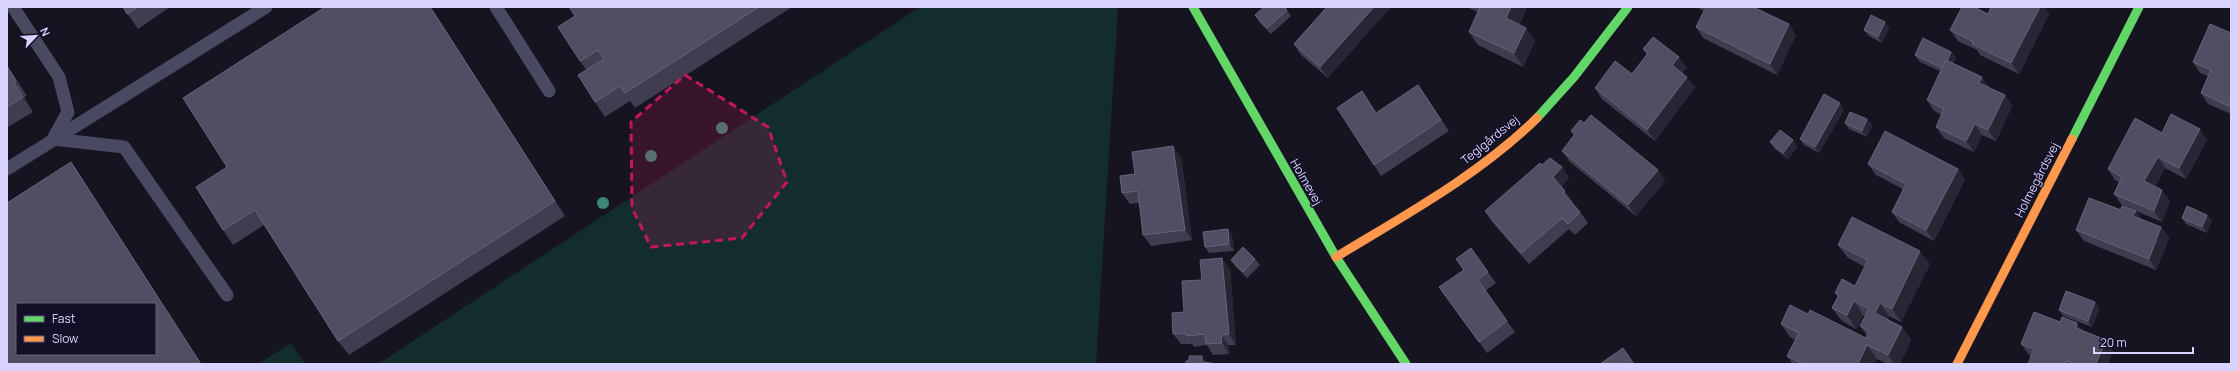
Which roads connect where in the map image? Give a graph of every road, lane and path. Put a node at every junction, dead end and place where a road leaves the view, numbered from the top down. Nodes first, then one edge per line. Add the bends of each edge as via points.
1 (14, 7) edge
2 (266, 7) edge
3 (1193, 7) edge
4 (1628, 7) edge
5 (2139, 7) edge
6 (500, 9) edge
7 (549, 91) dead end
8 (53, 139) junction
9 (7, 169) edge
10 (1336, 257) junction
11 (227, 295) dead end
12 (1406, 364) edge
13 (1957, 364) edge

1 - 8 lane via 59,77 68,112
2 - 8 lane
3 - 10 street, Holmevej
4 - 10 street, Teglgårdsvej via 1570,84 1513,140 1439,194
5 - 13 street, Holmegårdsvej
6 - 7 lane
8 - 9 lane
8 - 11 lane via 124,147
10 - 12 street, Holmevej

